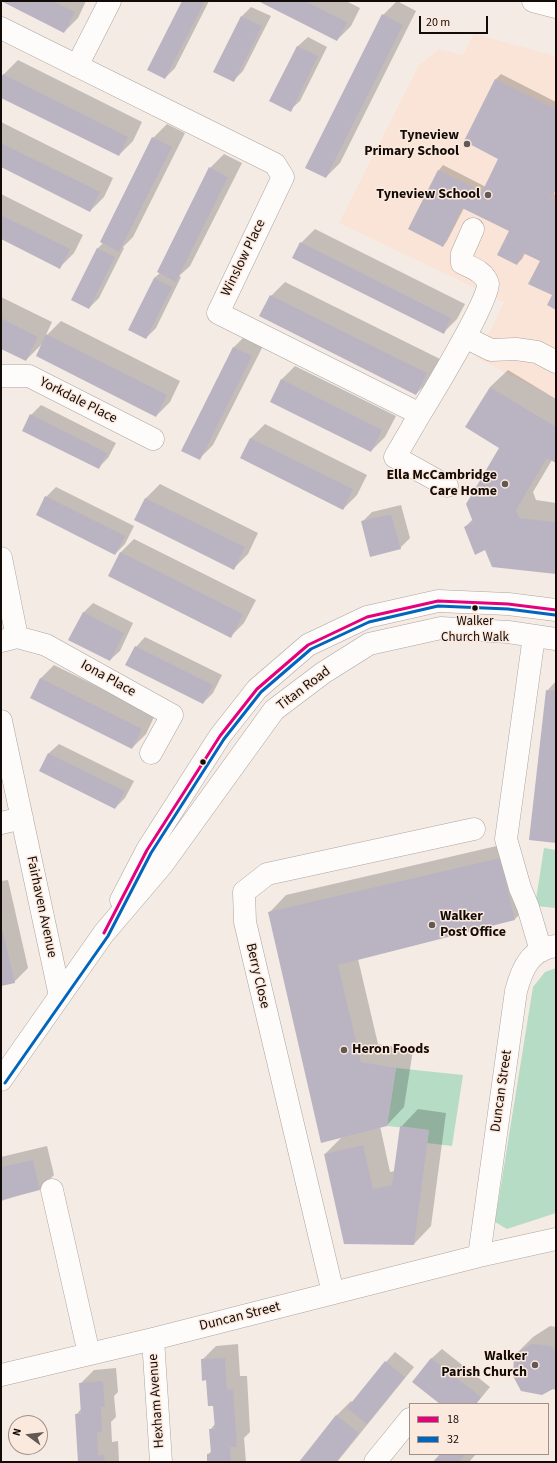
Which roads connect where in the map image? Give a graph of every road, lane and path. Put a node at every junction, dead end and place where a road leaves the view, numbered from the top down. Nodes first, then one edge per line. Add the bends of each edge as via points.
1 (110, 1) edge
2 (533, 1) edge
3 (556, 7) edge
4 (1, 28) edge
5 (77, 66) junction
6 (473, 229) dead end
7 (464, 337) junction
8 (556, 362) edge
9 (1, 376) edge
10 (420, 414) junction
11 (153, 439) dead end
12 (447, 486) dead end
13 (1, 558) edge
14 (556, 610) edge
15 (534, 636) junction
16 (9, 639) edge
17 (556, 639) edge
18 (1, 721) edge
19 (151, 753) dead end
20 (22, 818) junction
21 (1, 822) edge
22 (474, 829) dead end
23 (104, 933) junction
24 (549, 948) edge
25 (60, 996) junction
26 (1, 1080) edge
27 (52, 1190) dead end
28 (556, 1239) edge
29 (479, 1256) junction
30 (332, 1294) junction
31 (153, 1339) junction
32 (89, 1354) junction
33 (1, 1375) edge
34 (409, 1421) edge
35 (161, 1462) edge
36 (375, 1462) edge

1 - 5 street
2 - 3 street
4 - 5 street, Winslow Place
5 - 10 street, Winslow Place via 275,164 283,177 218,313
6 - 7 street via 462,254 462,263 480,272 488,284 487,293
7 - 8 street via 491,350 516,349 537,352
7 - 10 street
9 - 11 street, Yorkdale Place via 29,376
10 - 12 street via 395,457
13 - 16 street
14 - 23 street, Titan Road via 508,604 438,601 367,618 308,646 256,690 220,736 147,850
15 - 17 street, Titan Road
15 - 23 street, Titan Road via 441,628 369,644 323,673 274,710 162,865
15 - 24 street via 506,838 520,888
16 - 19 street, Iona Place via 46,645 172,715
18 - 20 street, Fairhaven Avenue
20 - 21 street
20 - 25 street, Fairhaven Avenue
22 - 30 street, Berry Close via 267,874 244,892 245,922
23 - 25 street, Titan Road
24 - 29 street, Duncan Street via 528,960 516,991
25 - 26 street, Titan Road
27 - 32 street
28 - 29 street, Duncan Street
29 - 30 street, Duncan Street
30 - 31 street, Duncan Street
31 - 32 street, Duncan Street
31 - 35 street, Hexham Avenue
32 - 33 street, Duncan Street
34 - 36 street

